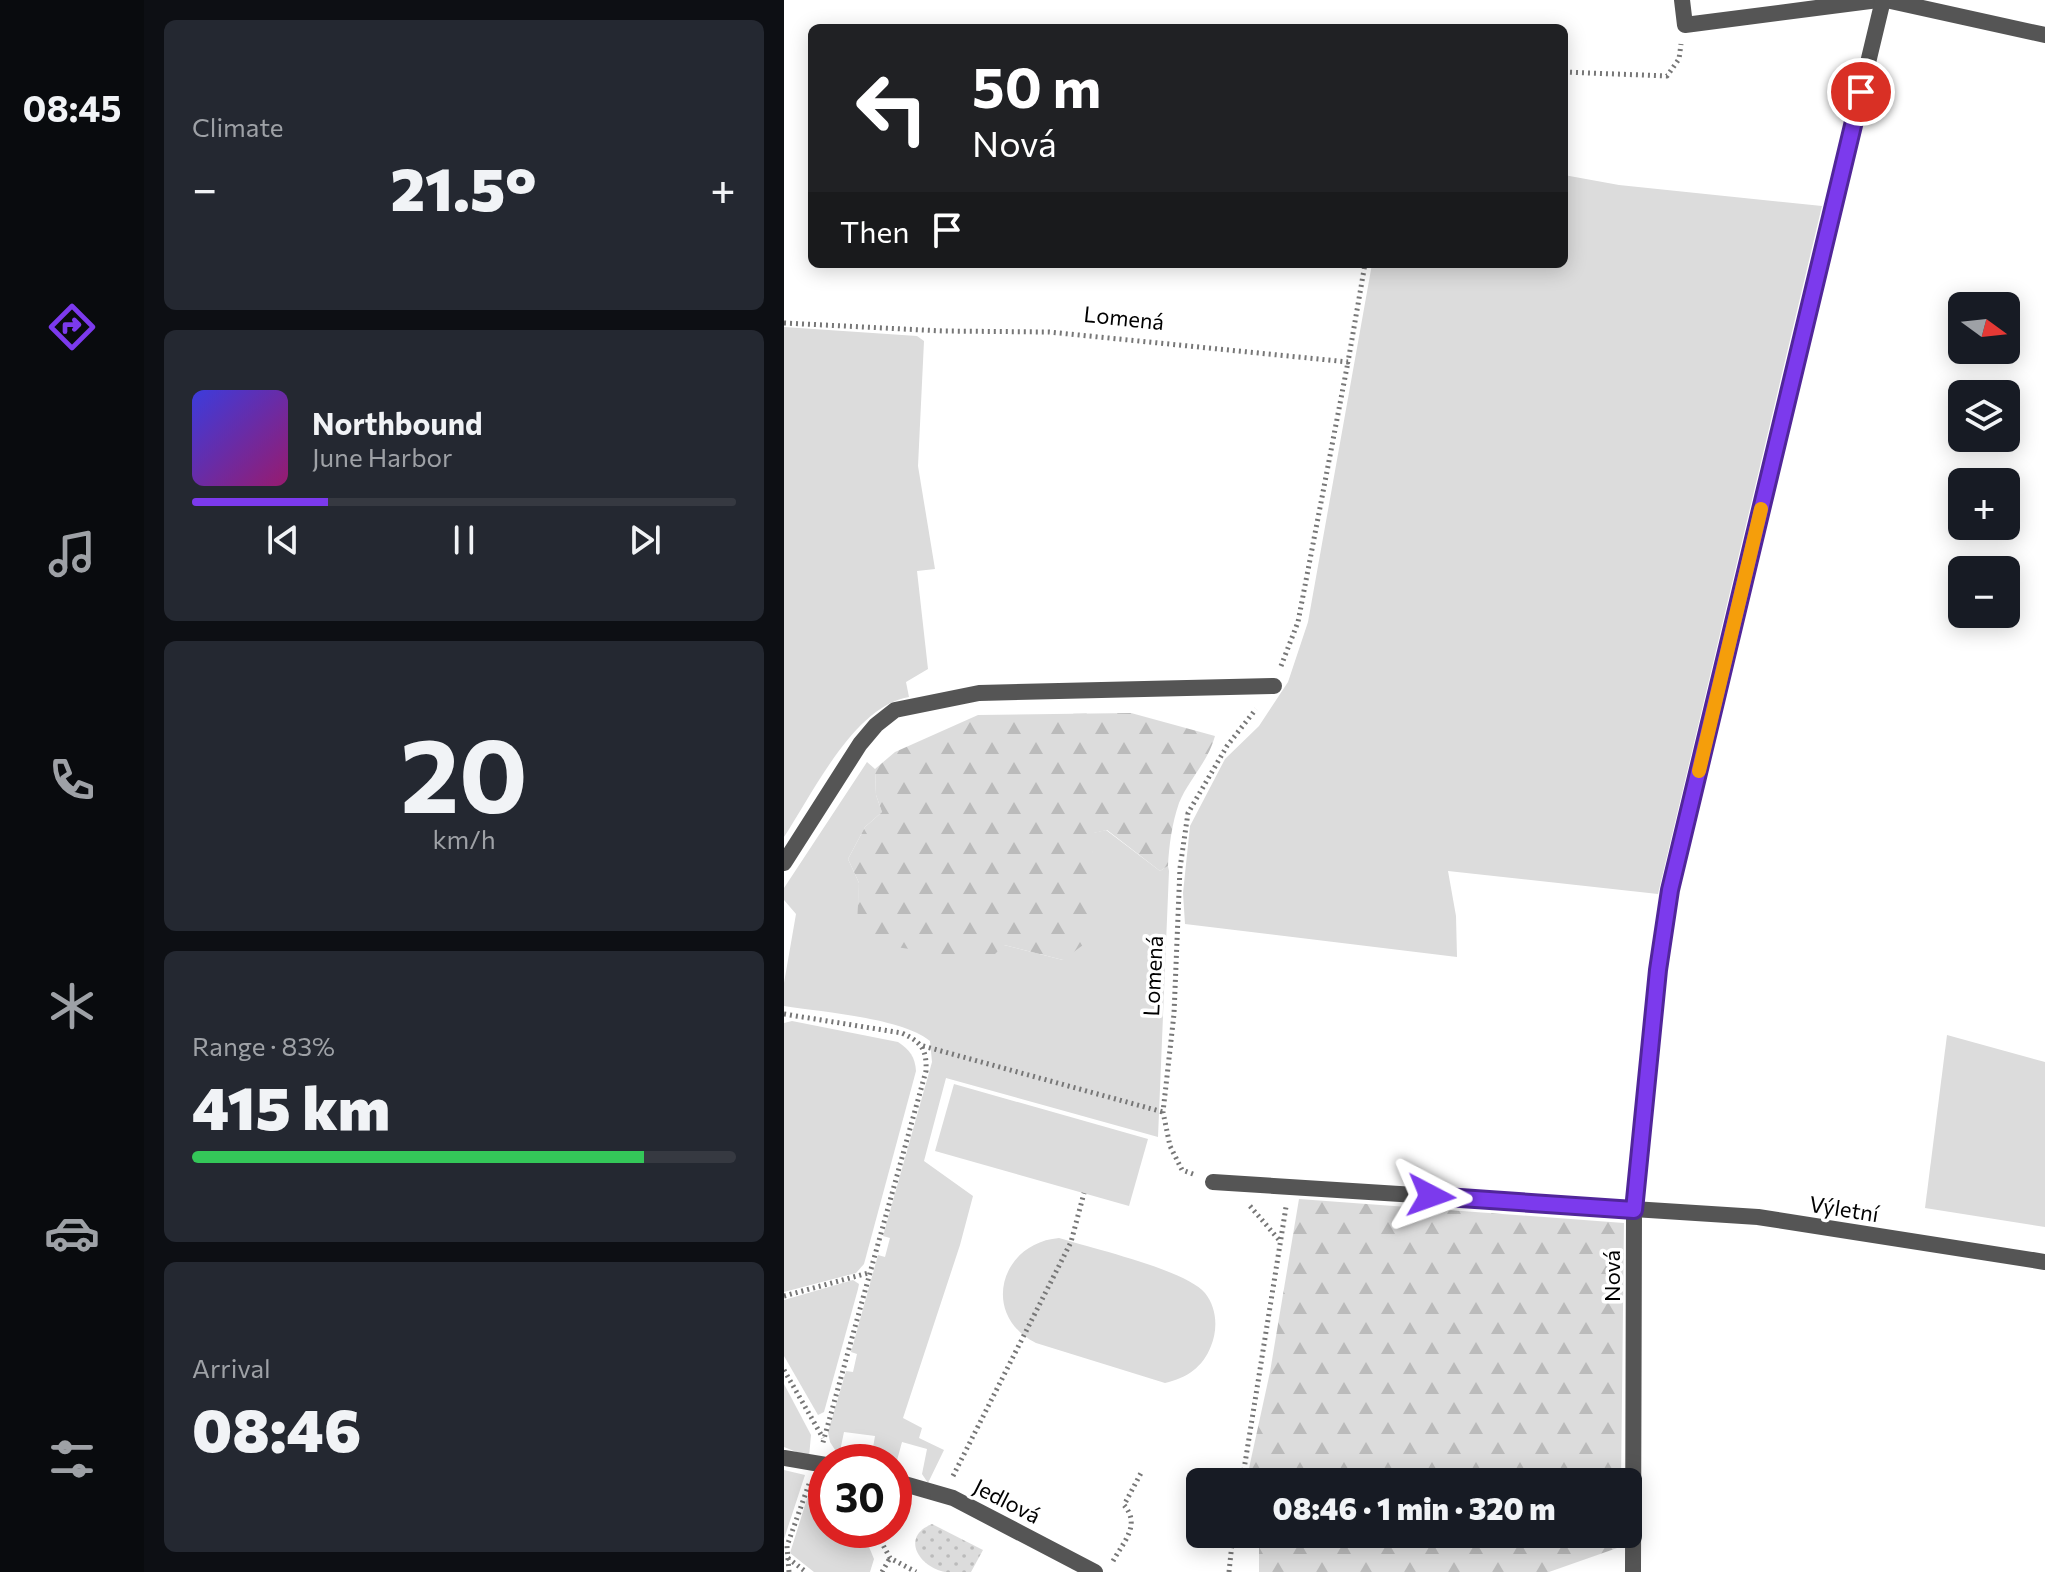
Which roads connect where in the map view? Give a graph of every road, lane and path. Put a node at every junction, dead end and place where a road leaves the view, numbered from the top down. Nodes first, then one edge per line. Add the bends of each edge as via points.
1 (1682, 0) edge
2 (1882, 0) edge
3 (1685, 25) junction
4 (2045, 35) edge
5 (1568, 72) edge
6 (1364, 268) edge
7 (784, 323) edge
8 (1348, 362) junction
9 (1274, 686) junction
10 (784, 863) edge
11 (784, 1014) edge
12 (923, 1046) junction
13 (1163, 1112) junction
14 (1213, 1182) joint
15 (1232, 1183) junction
16 (1289, 1187) junction
17 (1084, 1193) dead end
18 (1634, 1210) junction
19 (1280, 1241) junction
20 (2045, 1262) edge
21 (869, 1273) junction
22 (784, 1296) edge
23 (784, 1370) edge
24 (823, 1438) junction
25 (823, 1444) edge
26 (784, 1458) edge
27 (808, 1462) edge
28 (1244, 1468) edge
29 (1141, 1473) dead end
30 (808, 1486) edge
31 (912, 1486) edge
32 (943, 1495) junction
33 (885, 1548) edge
34 (1232, 1548) edge
35 (785, 1556) edge
36 (890, 1558) junction
37 (789, 1572) edge
38 (806, 1572) edge
39 (882, 1572) edge
40 (916, 1572) edge
41 (1095, 1572) edge
42 (1107, 1572) edge
43 (1229, 1572) edge
44 (1633, 1572) edge

1 - 3 street
2 - 3 street
2 - 4 street
2 - 18 street, Nová via 1670,890
3 - 5 path via 1679,59 1667,76
6 - 8 path, Lomená
7 - 8 path, Lomená via 1049,332
8 - 9 path, Lomená via 1298,622
9 - 10 street via 979,693 895,710 860,744
9 - 13 path, Lomená via 1227,746 1188,813
11 - 12 path via 902,1033
12 - 13 path
12 - 21 path via 926,1071
13 - 14 path, Lomená via 1182,1170
14 - 15 street
15 - 16 street
15 - 19 path
16 - 18 street
16 - 19 path
17 - 32 path via 1071,1242
18 - 20 street, Výletní via 1758,1217
18 - 44 street, Nová
19 - 28 path
21 - 22 path
21 - 24 path
23 - 24 path
24 - 25 path
26 - 27 street
29 - 42 path via 1124,1505 1133,1525
30 - 35 path
31 - 32 street, Jedlová
32 - 41 street, Jedlová
33 - 36 path
34 - 43 path
35 - 37 path
35 - 38 path
36 - 39 path
36 - 40 path

